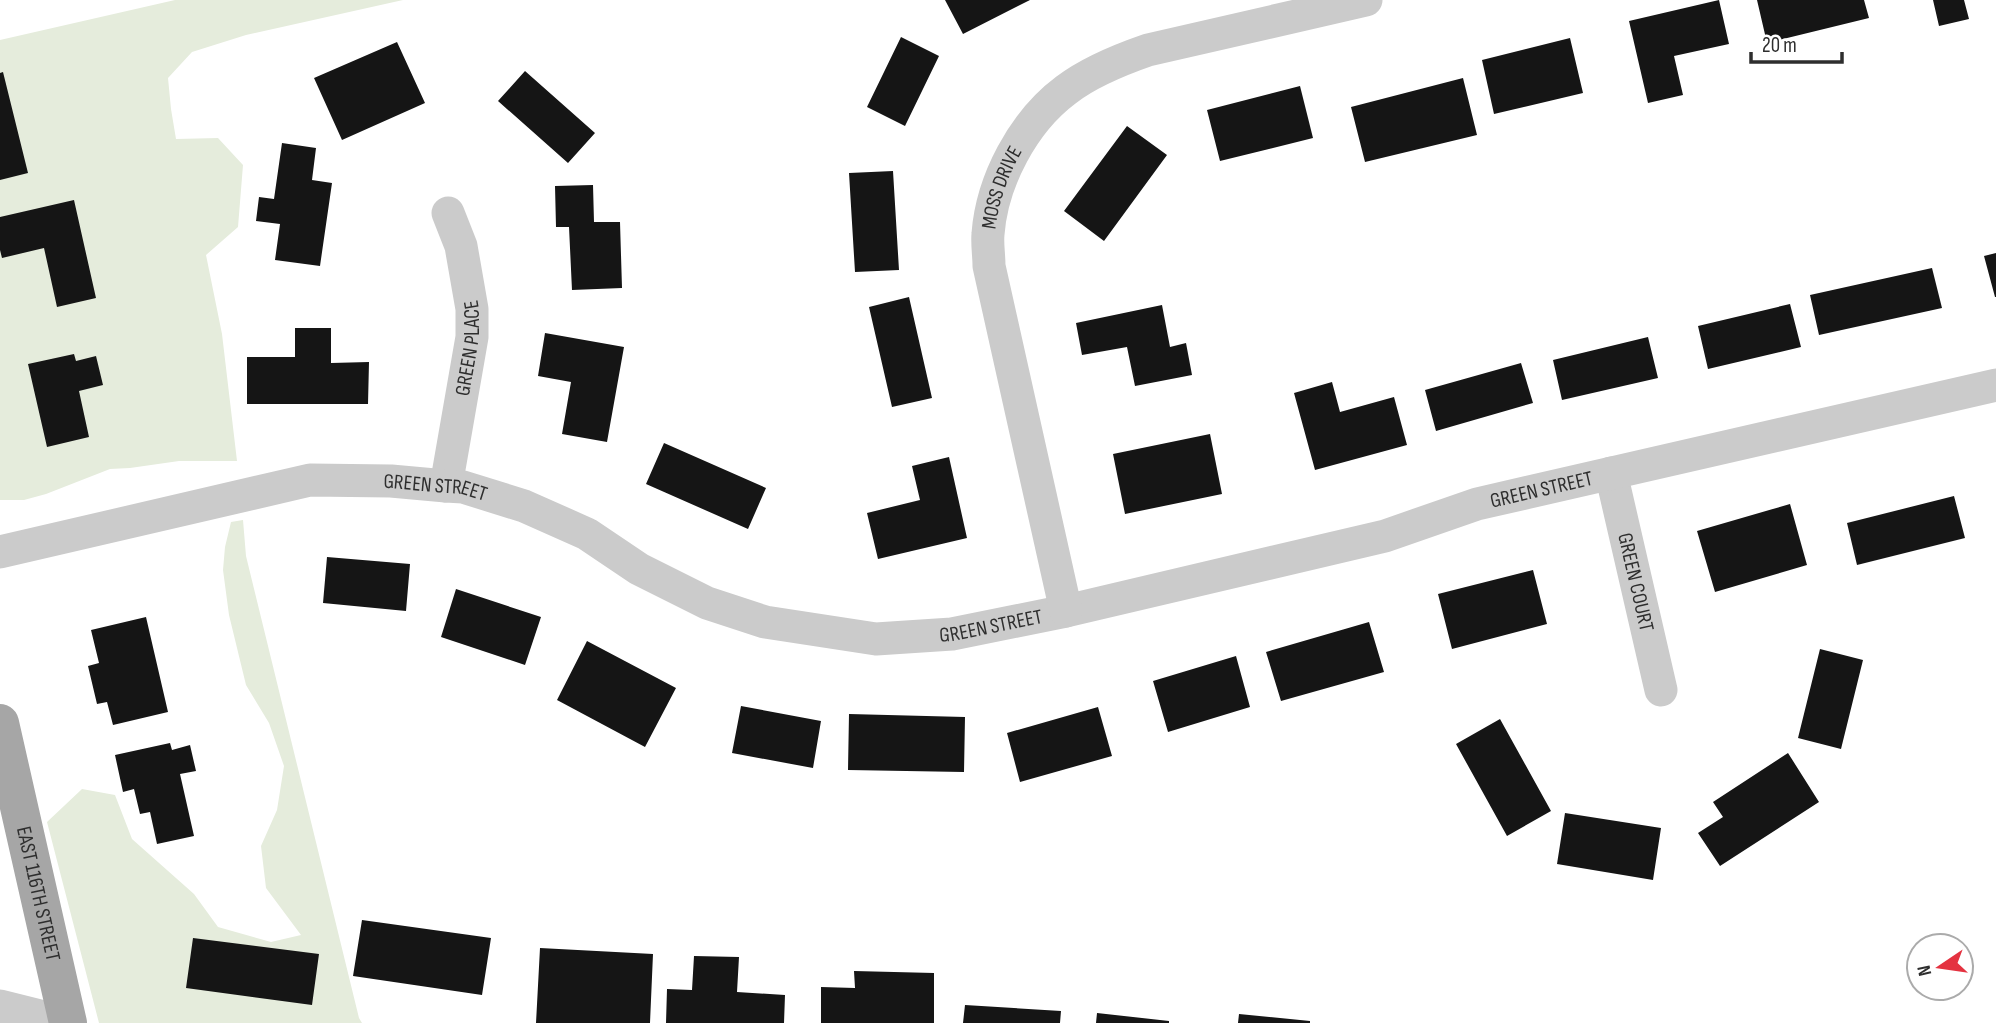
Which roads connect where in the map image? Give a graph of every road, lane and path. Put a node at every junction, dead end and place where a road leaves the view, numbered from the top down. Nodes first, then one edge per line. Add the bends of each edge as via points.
1 (1366, 0) edge
2 (448, 213) dead end
3 (1996, 385) edge
4 (1611, 473) junction
5 (446, 486) junction
6 (0, 552) edge
7 (1066, 611) junction
8 (1661, 690) dead end
9 (0, 723) edge
10 (0, 1006) edge
11 (68, 1023) edge

1 - 7 street, MOSS DRIVE via 1120,59 1067,88 1046,106 1007,166 995,195 988,233 989,266
2 - 5 street, GREEN PLACE via 461,246 472,337
3 - 4 street, GREEN STREET
4 - 7 street, GREEN STREET via 1477,504 1385,536
4 - 8 street, GREEN COURT
5 - 6 street, GREEN STREET via 310,480
5 - 7 street, GREEN STREET via 524,506 587,534 639,569 707,603 765,622 876,639 952,634
9 - 11 main road, EAST 116TH STREET
10 - 11 street

